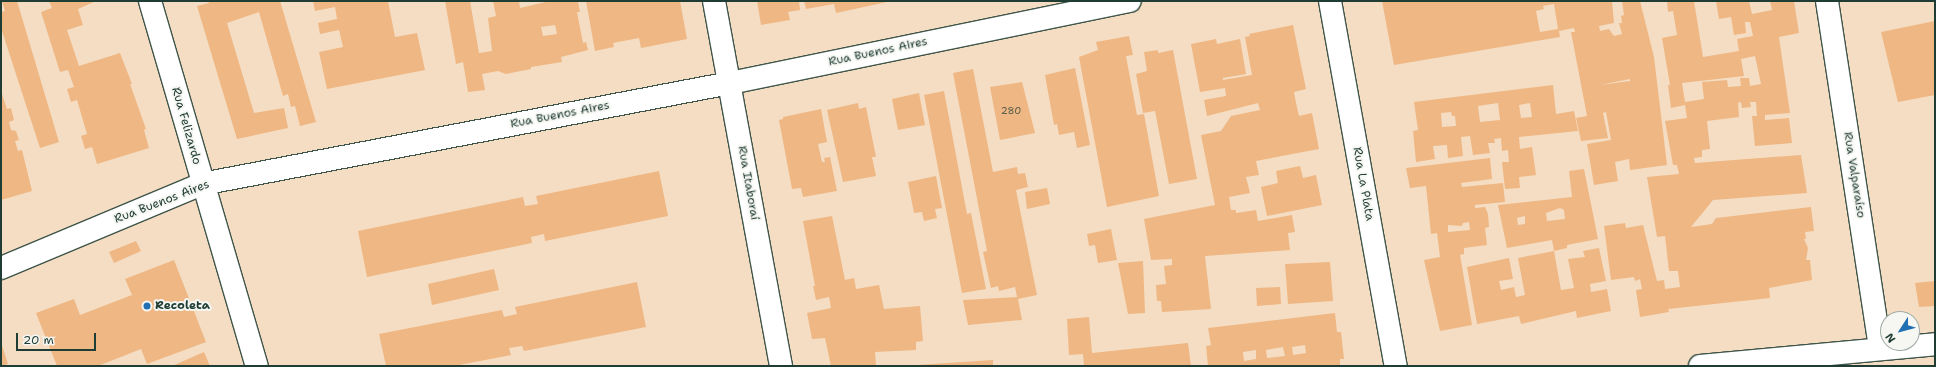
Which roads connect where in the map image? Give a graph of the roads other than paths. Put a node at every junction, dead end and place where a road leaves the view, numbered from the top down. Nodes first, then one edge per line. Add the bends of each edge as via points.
1 (150, 1) edge
2 (714, 1) edge
3 (1130, 1) edge
4 (1330, 1) edge
5 (1827, 1) edge
6 (730, 82) junction
7 (202, 184) junction
8 (1, 268) edge
9 (1935, 344) edge
10 (1920, 345) edge
11 (1880, 348) joint
12 (257, 366) edge
13 (781, 366) edge
14 (1396, 366) edge
15 (1700, 366) edge

1 - 7 street, Rua Felizardo
2 - 6 street, Rua Itaboraí
3 - 6 street, Rua Buenos Aires
4 - 14 street, Rua La Plata
5 - 11 street, Rua Valparaíso
6 - 7 street, Rua Buenos Aires
6 - 13 street, Rua Itaboraí
7 - 8 street, Rua Buenos Aires
7 - 12 street, Rua Felizardo
9 - 10 street
11 - 15 street

